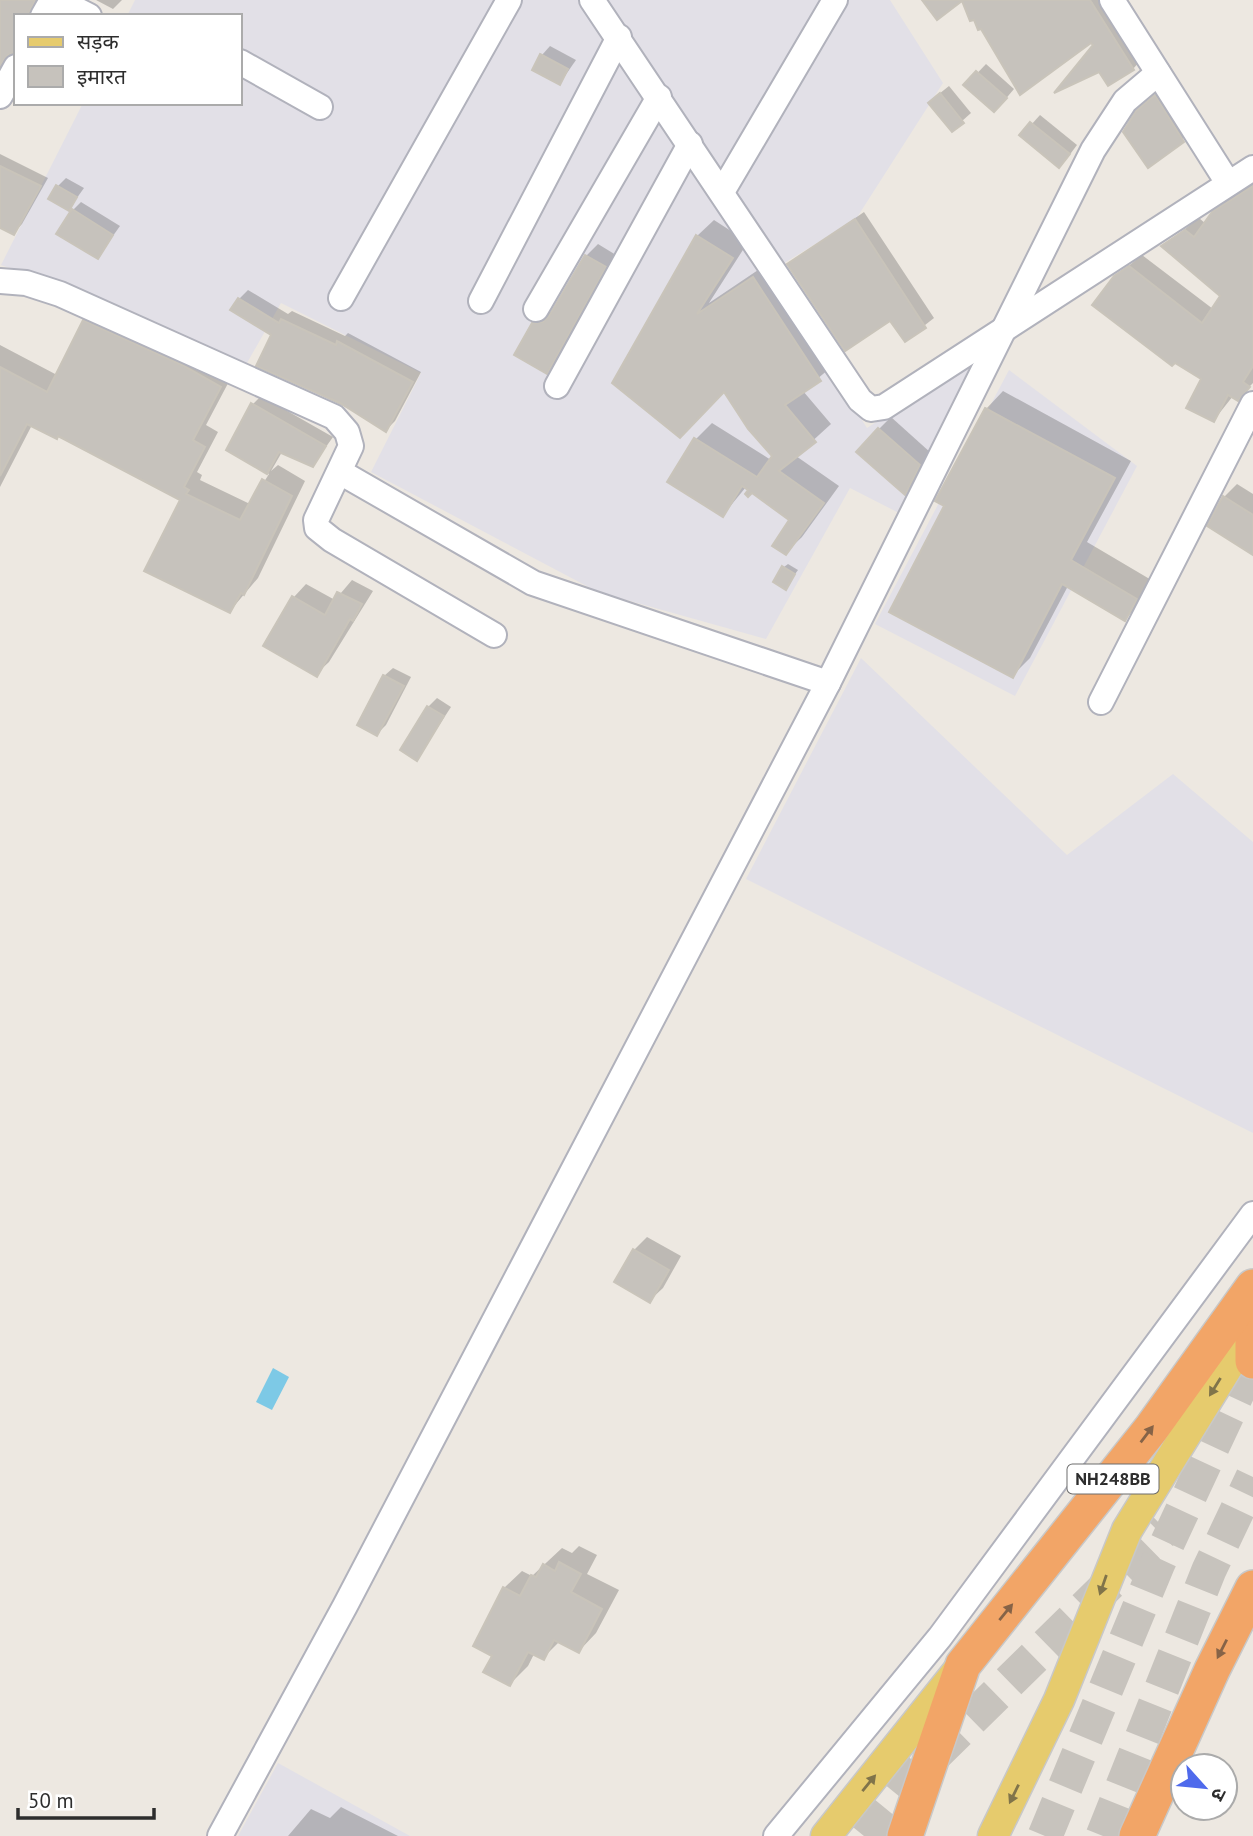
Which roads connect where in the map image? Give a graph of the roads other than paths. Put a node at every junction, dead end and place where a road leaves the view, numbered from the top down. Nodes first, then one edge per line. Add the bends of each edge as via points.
1 (58, 0) edge
2 (509, 0) edge
3 (592, 0) edge
4 (835, 0) edge
5 (1112, 0) edge
6 (85, 14) edge
7 (618, 37) junction
8 (242, 63) edge
9 (14, 70) edge
10 (1158, 73) junction
11 (0, 96) edge
12 (659, 97) junction
13 (320, 107) dead end
14 (690, 144) junction
15 (1253, 168) edge
16 (1228, 184) junction
17 (722, 192) junction
18 (0, 281) edge
19 (341, 298) dead end
20 (481, 301) dead end
21 (537, 309) dead end
22 (1009, 325) junction
23 (557, 386) dead end
24 (1253, 404) edge
25 (340, 472) junction
26 (494, 635) dead end
27 (828, 683) junction
28 (1101, 702) dead end
29 (1253, 1214) edge
30 (1253, 1287) edge
31 (1252, 1339) edge
32 (1253, 1588) edge
33 (962, 1665) junction
34 (220, 1836) edge
35 (776, 1836) edge
36 (826, 1836) edge
37 (905, 1836) edge
38 (993, 1836) edge
39 (1137, 1836) edge

1 - 6 street
2 - 19 street
3 - 7 street
4 - 17 street
5 - 10 street
7 - 12 street
7 - 20 street
8 - 13 street
9 - 11 street
10 - 16 street
10 - 22 street via 1125,101 1093,150
12 - 14 street
12 - 21 street
14 - 17 street
14 - 23 street
15 - 16 street
16 - 22 street
17 - 22 street via 860,400 871,409 884,407
18 - 25 street via 26,283 60,294 334,417 351,442
22 - 27 street
24 - 28 street
25 - 26 street via 316,520 319,531
25 - 27 street via 533,583
27 - 34 street
29 - 35 street via 940,1637
33 -> 30 highway, NH248BB via 1134,1451
31 -> 38 main road via 1122,1538 1059,1700
32 -> 39 highway
36 -> 33 main road
33 - 37 highway

